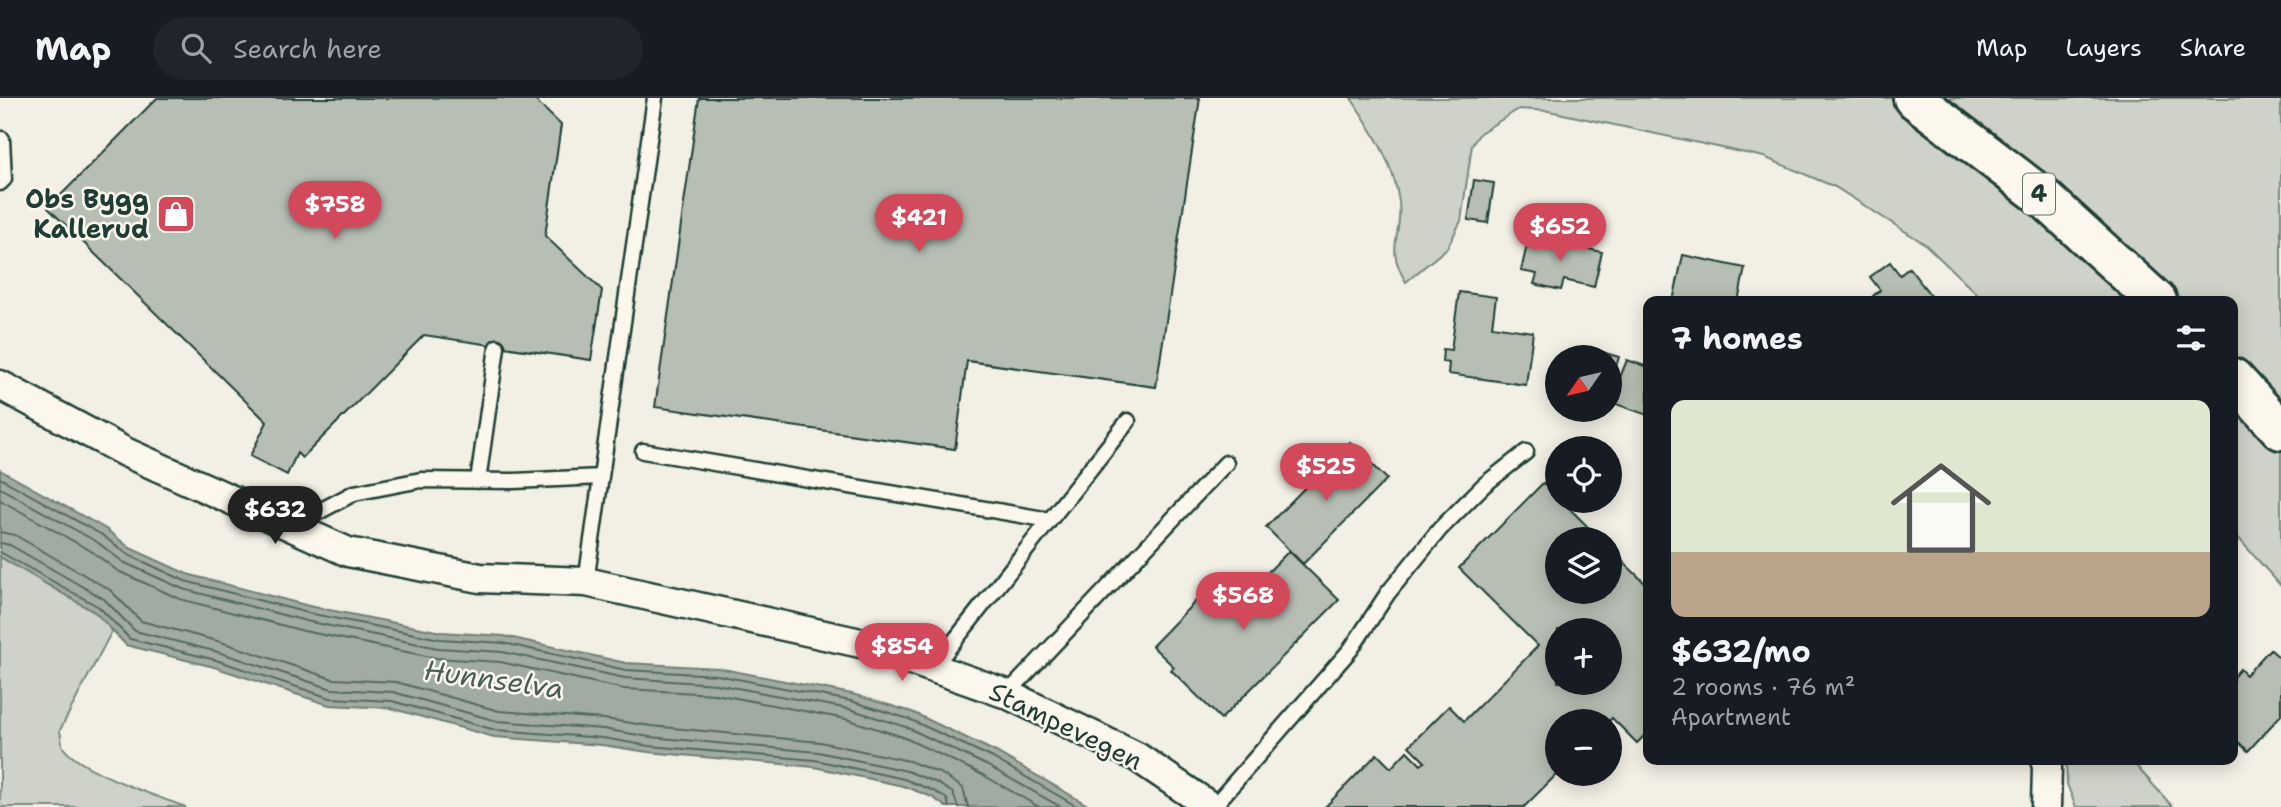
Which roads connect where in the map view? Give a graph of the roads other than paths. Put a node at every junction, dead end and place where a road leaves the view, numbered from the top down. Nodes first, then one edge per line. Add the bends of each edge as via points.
1 (654, 98) edge
2 (1913, 98) edge
3 (2, 139) dead end
4 (0, 183) edge
5 (2152, 296) edge
6 (497, 347) dead end
7 (2238, 383) edge
8 (0, 385) edge
9 (1128, 421) dead end
10 (2281, 430) edge
11 (643, 451) dead end
12 (1526, 452) dead end
13 (1226, 463) dead end
14 (601, 477) junction
15 (478, 481) junction
16 (1050, 520) junction
17 (291, 526) junction
18 (586, 582) junction
19 (933, 668) junction
20 (1007, 694) junction
21 (2045, 765) edge
22 (1212, 807) edge
23 (2046, 807) edge

1 - 14 lane
2 - 5 highway, 4 via 2043,197
3 - 4 lane via 4,179
6 - 15 lane
7 - 10 highway
8 - 17 street, Stampevegen via 125,452
9 - 16 lane
11 - 16 lane
12 - 22 lane, Stampevegen via 1440,529 1388,593 1351,649
13 - 20 lane
14 - 15 lane
14 - 18 lane
15 - 17 lane via 421,480 354,493
16 - 19 lane
17 - 18 street, Stampevegen via 348,552 467,575
18 - 19 street, Stampevegen via 865,644
19 - 20 street, Stampevegen
20 - 22 street, Stampevegen via 1137,757
21 - 23 street

